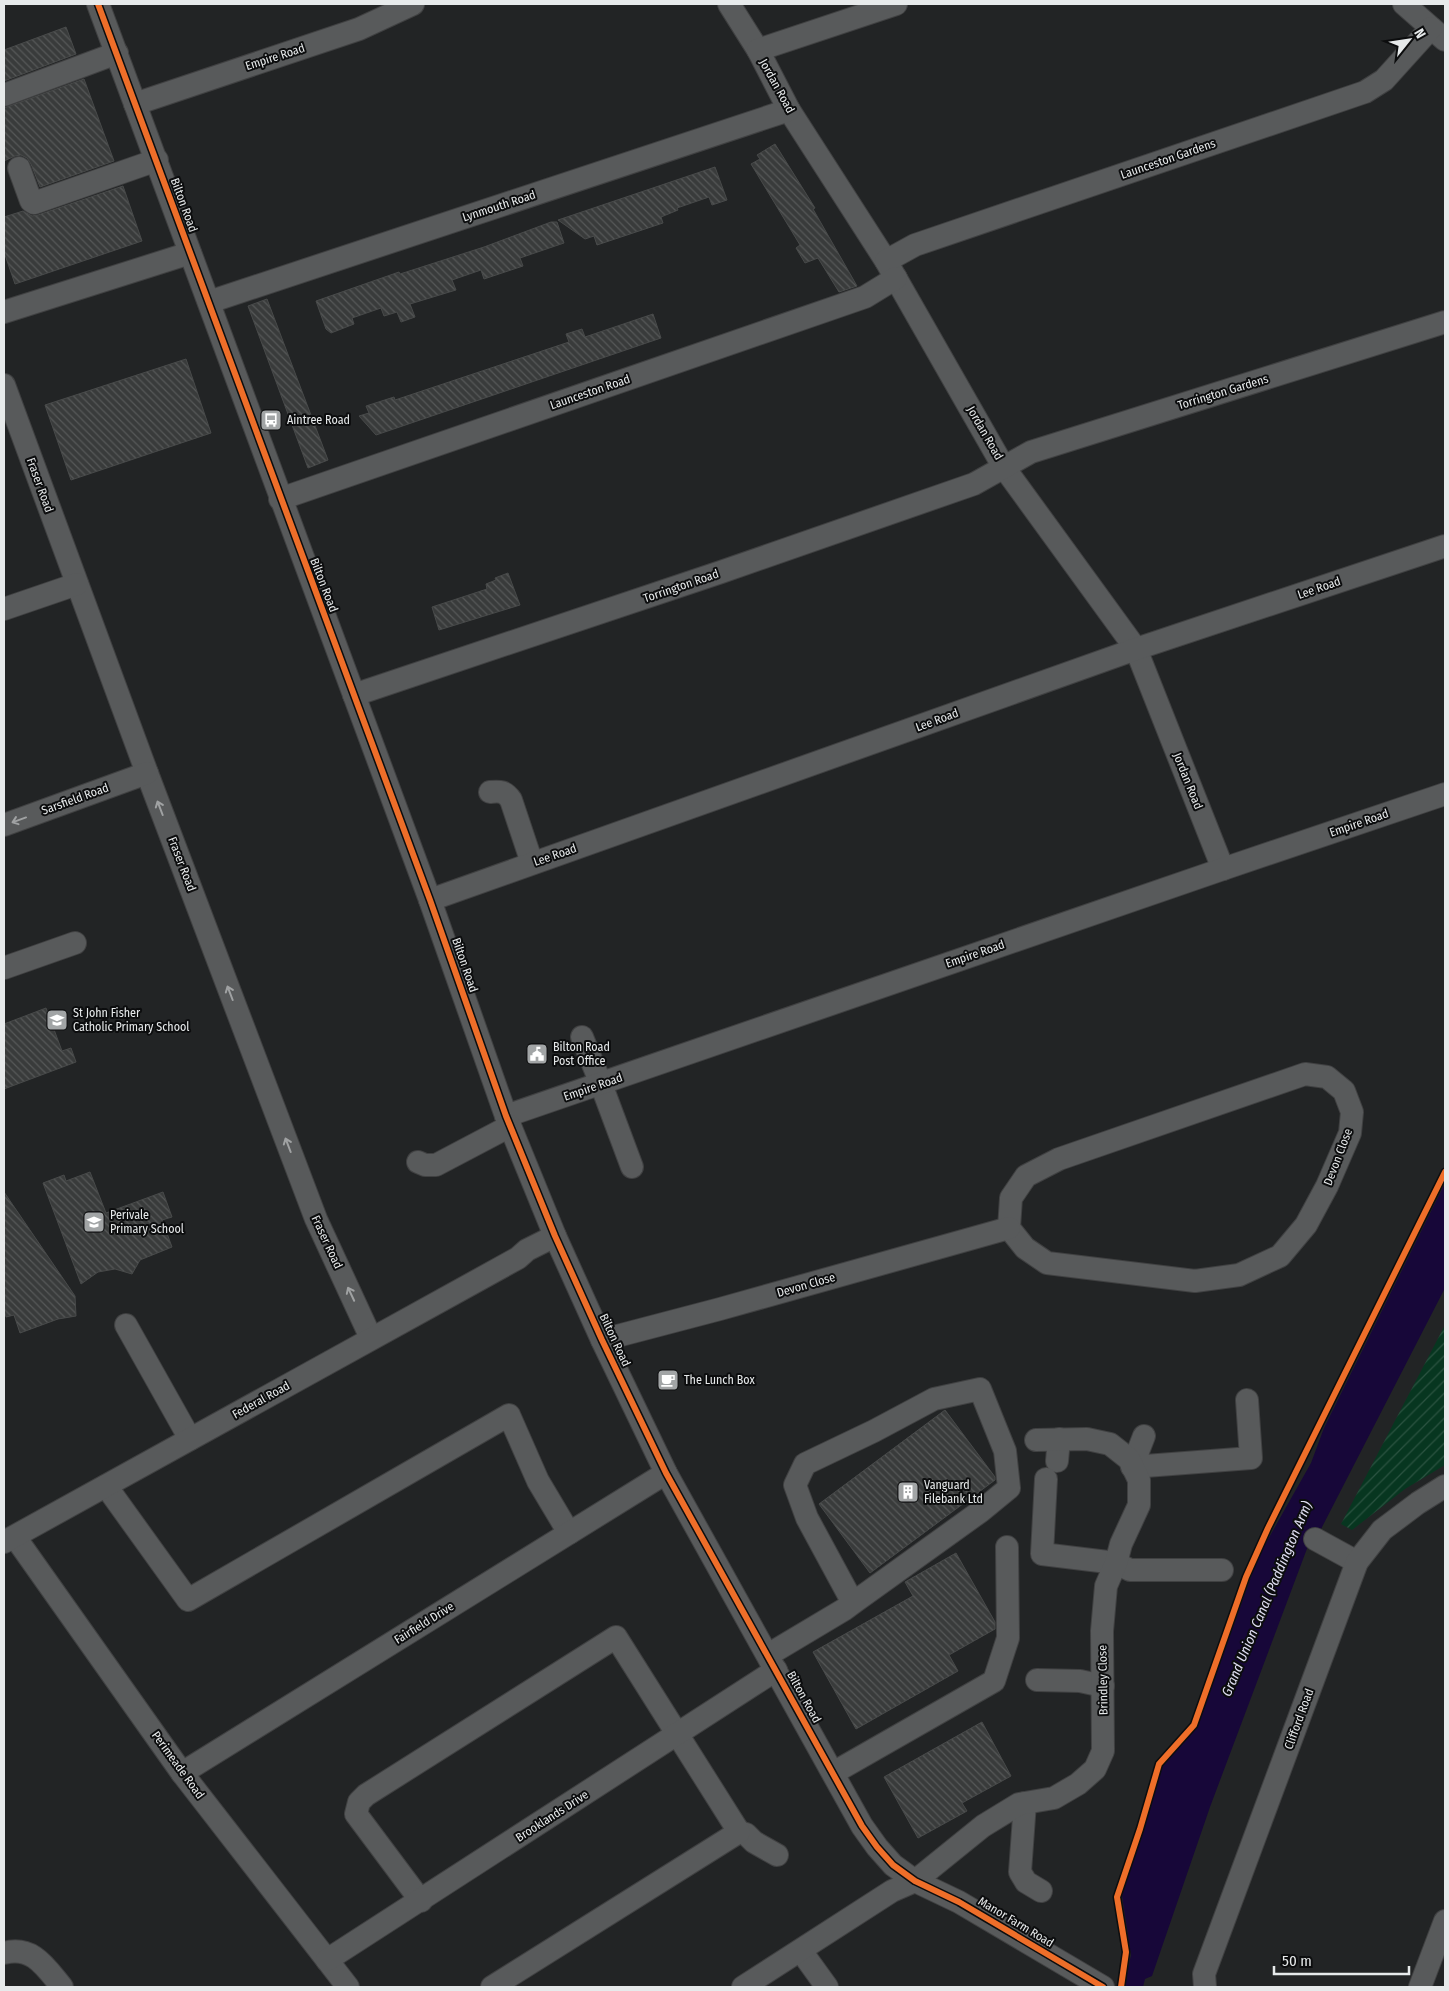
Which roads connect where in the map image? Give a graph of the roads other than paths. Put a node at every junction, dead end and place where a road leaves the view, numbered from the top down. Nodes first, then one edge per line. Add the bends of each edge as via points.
1 (98, 4) edge
2 (413, 4) edge
3 (729, 4) edge
4 (896, 4) edge
5 (1404, 4) edge
6 (1438, 34) edge
7 (758, 50) junction
8 (117, 53) junction
9 (4, 95) edge
10 (135, 104) junction
11 (789, 110) junction
12 (156, 160) junction
13 (19, 168) dead end
14 (190, 254) junction
15 (891, 270) junction
16 (209, 302) junction
17 (4, 312) edge
18 (1445, 322) edge
19 (4, 385) edge
20 (1004, 466) junction
21 (280, 499) junction
22 (1445, 546) edge
23 (76, 584) junction
24 (4, 609) edge
25 (1136, 649) junction
26 (354, 695) junction
27 (147, 773) junction
28 (490, 792) dead end
29 (1445, 794) edge
30 (4, 825) edge
31 (532, 863) junction
32 (1223, 869) junction
33 (430, 900) junction
34 (75, 943) dead end
35 (4, 968) edge
36 (582, 1037) dead end
37 (602, 1084) junction
38 (508, 1121) junction
39 (418, 1162) dead end
40 (632, 1167) dead end
41 (1009, 1228) junction
42 (555, 1236) junction
43 (126, 1325) dead end
44 (371, 1338) junction
45 (602, 1340) junction
46 (1247, 1400) dead end
47 (1144, 1436) dead end
48 (190, 1439) junction
49 (1036, 1440) dead end
50 (1054, 1460) junction
51 (1132, 1467) junction
52 (666, 1473) junction
53 (106, 1486) junction
54 (1445, 1486) edge
55 (569, 1533) junction
56 (1315, 1539) dead end
57 (9, 1540) edge
58 (1007, 1547) dead end
59 (1357, 1562) junction
60 (1116, 1563) junction
61 (1222, 1570) dead end
62 (853, 1603) junction
63 (772, 1663) junction
64 (1037, 1680) dead end
65 (1103, 1686) junction
66 (678, 1734) junction
67 (182, 1773) junction
68 (833, 1773) junction
69 (1025, 1803) junction
70 (739, 1832) junction
71 (777, 1855) dead end
72 (915, 1881) junction
73 (1041, 1891) dead end
74 (421, 1900) junction
75 (1445, 1921) edge
76 (801, 1951) junction
77 (4, 1952) edge
78 (327, 1960) junction
79 (1101, 1986) edge
80 (62, 1987) edge
81 (348, 1987) edge
82 (492, 1987) edge
83 (743, 1987) edge
84 (827, 1987) edge
85 (1205, 1987) edge
86 (1420, 1987) edge

1 - 8 street, Bilton Road
2 - 10 street, Empire Road via 359,29
3 - 7 street, Jordan Road
4 - 7 street
5 - 6 street
6 - 15 street, Launceston Gardens via 1365,92 916,245
7 - 11 street, Jordan Road
8 - 9 street
8 - 10 street, Bilton Road
10 - 12 street, Bilton Road
11 - 15 street, Jordan Road
11 - 16 street, Lynmouth Road
12 - 13 street via 34,203
12 - 14 street, Bilton Road
14 - 16 street, Bilton Road
14 - 17 street
15 - 20 street, Jordan Road
15 - 21 street, Launceston Road via 865,297
16 - 21 street, Bilton Road
18 - 20 street, Torrington Gardens via 1032,452
19 - 23 street, Fraser Road
20 - 25 street, Jordan Road
20 - 26 street, Torrington Road via 974,484
21 - 26 street, Bilton Road
22 - 25 street, Lee Road
23 - 24 street
23 - 27 street, Fraser Road
25 - 31 street, Lee Road
25 - 32 street, Jordan Road
26 - 33 street, Bilton Road
27 -> 30 street, Sarsfield Road
44 -> 27 street, Fraser Road via 316,1219
28 - 31 street via 502,791 510,800
29 - 32 street, Empire Road
31 - 33 street, Lee Road
32 - 37 street, Empire Road
33 - 38 street, Bilton Road
34 - 35 street
36 - 37 street
37 - 38 street, Empire Road
37 - 40 street
38 - 39 street, Empire Road via 436,1164
38 - 42 street, Bilton Road
41 - 41 street, Devon Close via 1012,1198 1026,1176 1059,1159 1305,1074 1326,1077 1344,1091 1352,1112 1350,1133 1306,1225 1280,1256 1239,1276 1195,1281 1046,1263 1025,1248
41 - 45 street, Devon Close
42 - 44 street, Federal Road
42 - 45 street, Bilton Road
43 - 48 street
44 - 48 street, Federal Road
45 - 52 street, Bilton Road
46 - 51 street via 1251,1458
47 - 51 street
48 - 53 street, Federal Road
49 - 50 street, Brindley Close
50 - 51 street, Brindley Close via 1087,1439 1110,1444 1129,1459
50 - 60 street via 1042,1554
51 - 60 street, Brindley Close via 1138,1480 1139,1505
52 - 55 street, Fairfield Drive
52 - 63 street, Bilton Road
53 - 55 street via 188,1600 509,1415 538,1481
53 - 57 street, Federal Road
54 - 59 street, Clifford Road via 1382,1530
55 - 67 street, Fairfield Drive
56 - 59 street
57 - 67 street, Perimeade Road
58 - 68 street via 1008,1638 994,1681
59 - 85 street, Clifford Road via 1204,1974
60 - 61 street via 1130,1570
60 - 65 street, Brindley Close via 1106,1586 1102,1631
62 - 62 street, Brooklands Drive via 1009,1488 1005,1451 980,1389 934,1399 805,1464 795,1485 807,1518
62 - 63 street, Brooklands Drive
63 - 66 street, Brooklands Drive
63 - 68 street, Bilton Road
64 - 65 street via 1080,1681
65 - 69 street, Brindley Close via 1103,1751 1095,1769 1054,1798
66 - 70 street
66 - 74 street, Brooklands Drive
66 - 74 street via 616,1637 366,1794 359,1802 356,1814
67 - 78 street, Perimeade Road
68 - 72 street, Bilton Road via 877,1847 893,1865
69 - 72 street, Brindley Close via 983,1826
69 - 73 street via 1020,1872 1026,1882
70 - 71 street
70 - 82 street
72 - 76 street via 892,1891
72 - 79 street, Manor Farm Road via 959,1902
74 - 78 street, Brooklands Drive
75 - 86 street
76 - 83 street
76 - 84 street
77 - 80 street via 31,1954
78 - 81 street, Perimeade Road

